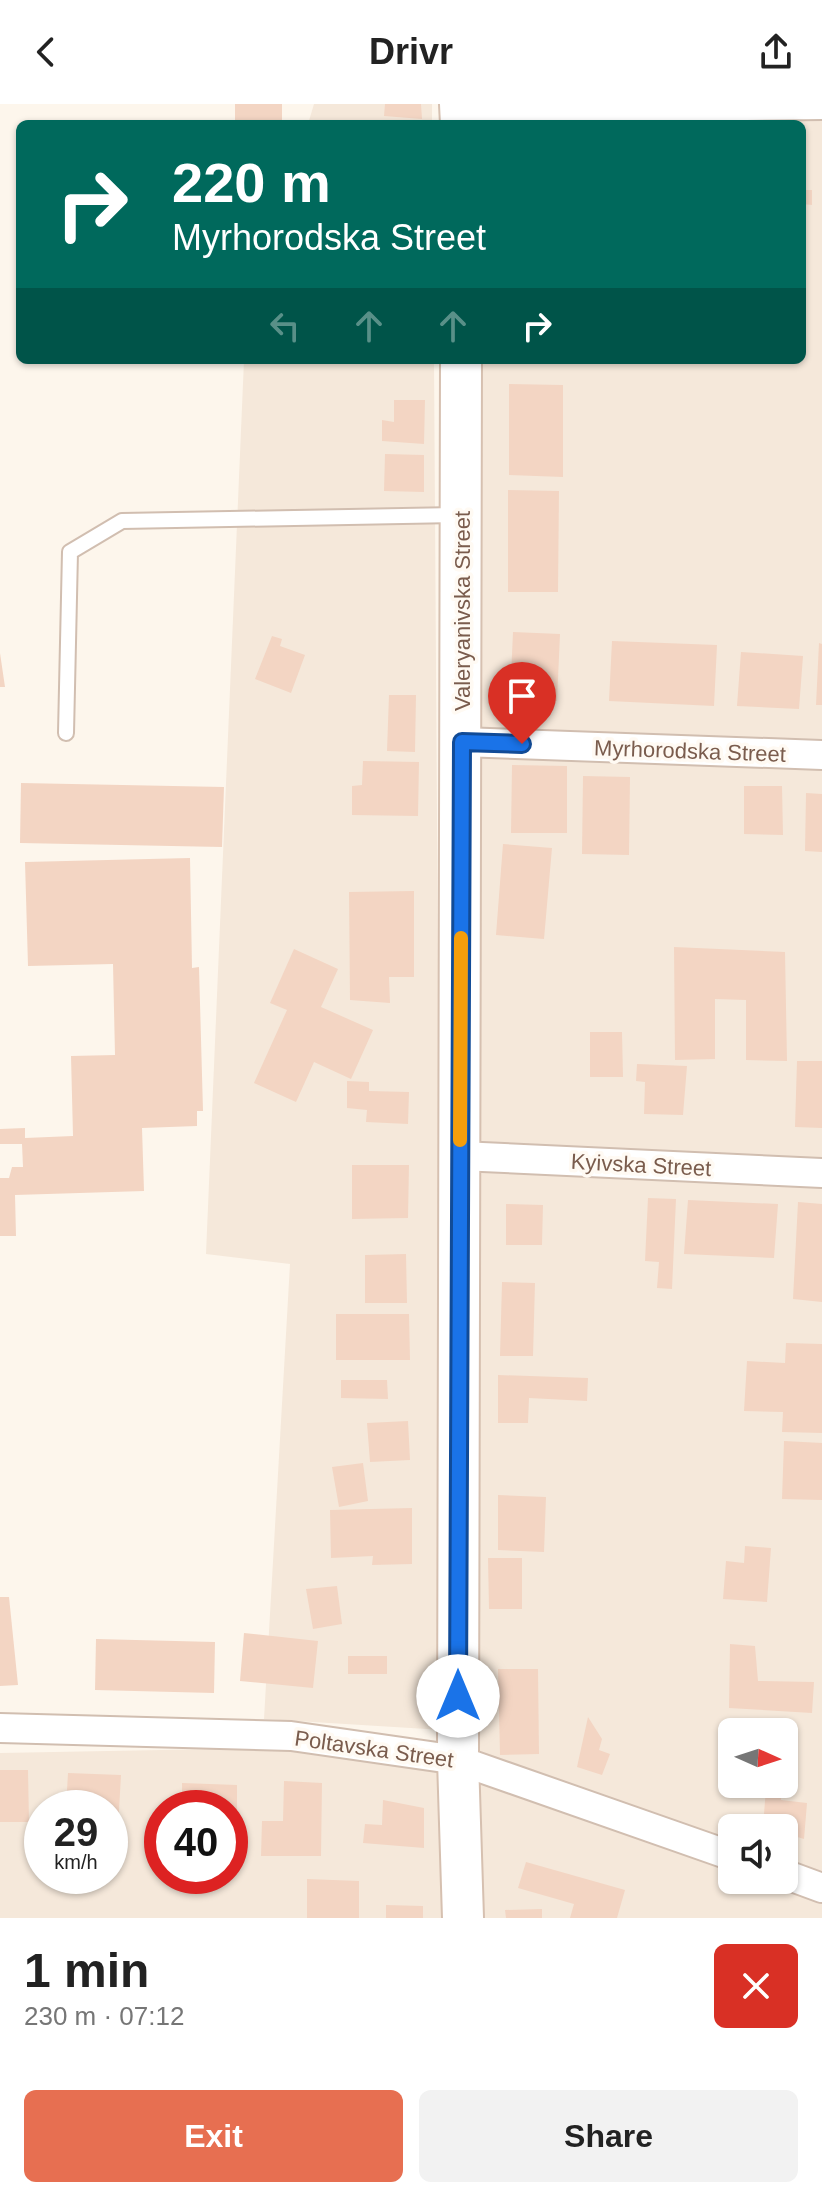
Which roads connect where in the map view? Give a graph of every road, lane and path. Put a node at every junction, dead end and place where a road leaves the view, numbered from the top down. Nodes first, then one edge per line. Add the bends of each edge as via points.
1 (822, 105) edge
2 (460, 113) edge
3 (461, 364) edge
4 (462, 515) junction
5 (66, 733) dead end
6 (462, 742) junction
7 (822, 755) edge
8 (460, 1156) junction
9 (822, 1173) edge
10 (0, 1728) edge
11 (458, 1760) junction
12 (718, 1851) edge
13 (798, 1879) edge
14 (822, 1888) edge
15 (463, 1918) edge

1 - 2 street
3 - 4 street, Valeryanivska Street
4 - 5 lane via 122,521 70,552
4 - 6 street, Valeryanivska Street
6 - 7 street, Myrhorodska Street
6 - 8 street, Valeryanivska Street
8 - 9 street, Kyivska Street
8 - 11 street, Valeryanivska Street
10 - 11 street, Poltavska Street via 291,1736
11 - 12 street, Poltavska Street
11 - 15 street, Valeryanivska Street
13 - 14 street

